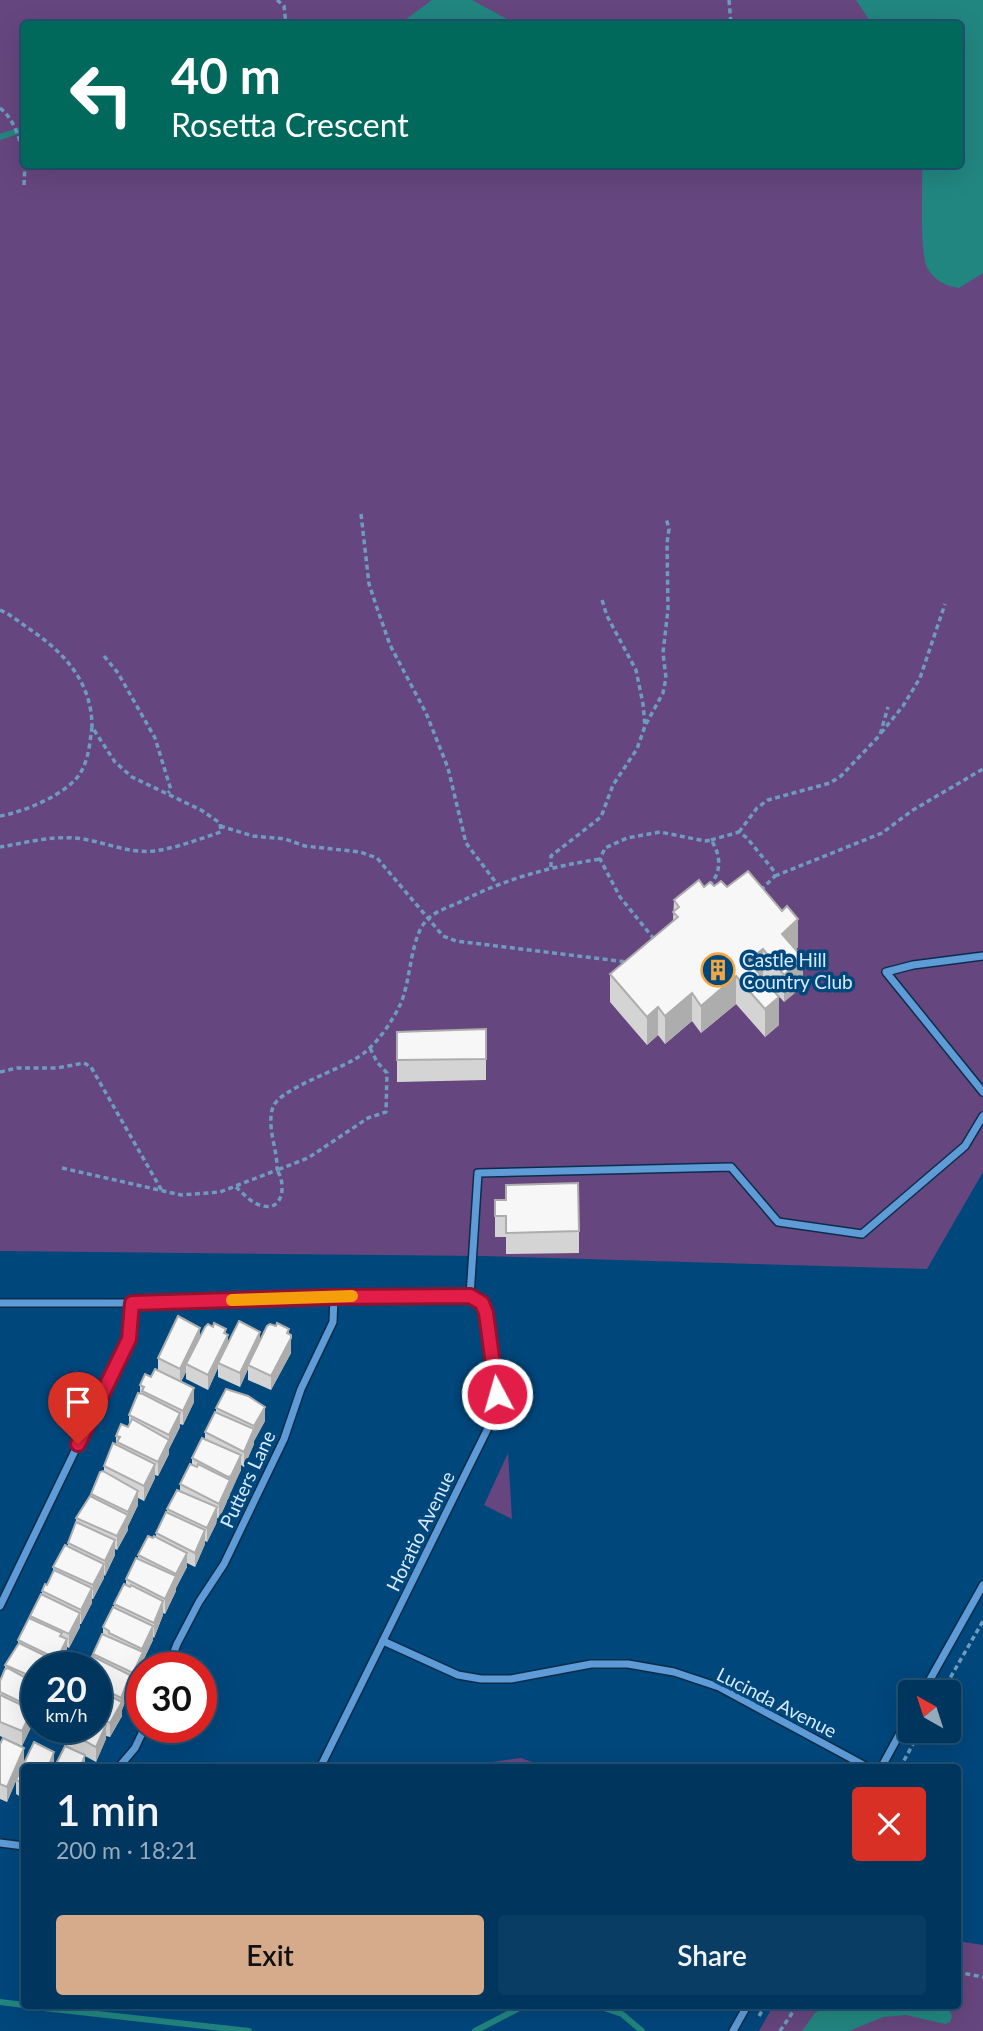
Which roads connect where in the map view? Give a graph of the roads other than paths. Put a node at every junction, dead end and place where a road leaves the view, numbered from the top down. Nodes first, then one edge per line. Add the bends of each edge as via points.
1 (983, 956) edge
2 (983, 1092) edge
3 (983, 1116) edge
4 (334, 1297) junction
5 (473, 1297) junction
6 (0, 1303) edge
7 (132, 1303) junction
8 (983, 1585) edge
9 (4, 1589) edge
10 (0, 1606) edge
11 (383, 1641) junction
12 (174, 1652) edge
13 (930, 1680) edge
14 (898, 1737) edge
15 (137, 1743) edge
16 (121, 1764) edge
17 (322, 1764) edge
18 (862, 1764) edge
19 (883, 1764) edge
20 (0, 1843) edge
21 (21, 1846) edge
22 (745, 2009) edge
23 (733, 2031) edge

1 - 2 street via 886,972
3 - 5 street via 965,1146 862,1234 778,1222 731,1167 478,1173
4 - 5 street
4 - 7 street
4 - 12 street, Putters Lane via 333,1322 284,1439 224,1564
5 - 11 street, Horatio Avenue via 486,1313 496,1377 495,1409
6 - 7 street
7 - 9 street via 129,1339
8 - 13 street
9 - 10 street
11 - 17 street, Horatio Avenue
11 - 18 street, Lucinda Avenue via 458,1675 481,1679 511,1679 591,1664 628,1664 674,1672 719,1687
14 - 19 street
15 - 16 street
20 - 21 street
22 - 23 street

